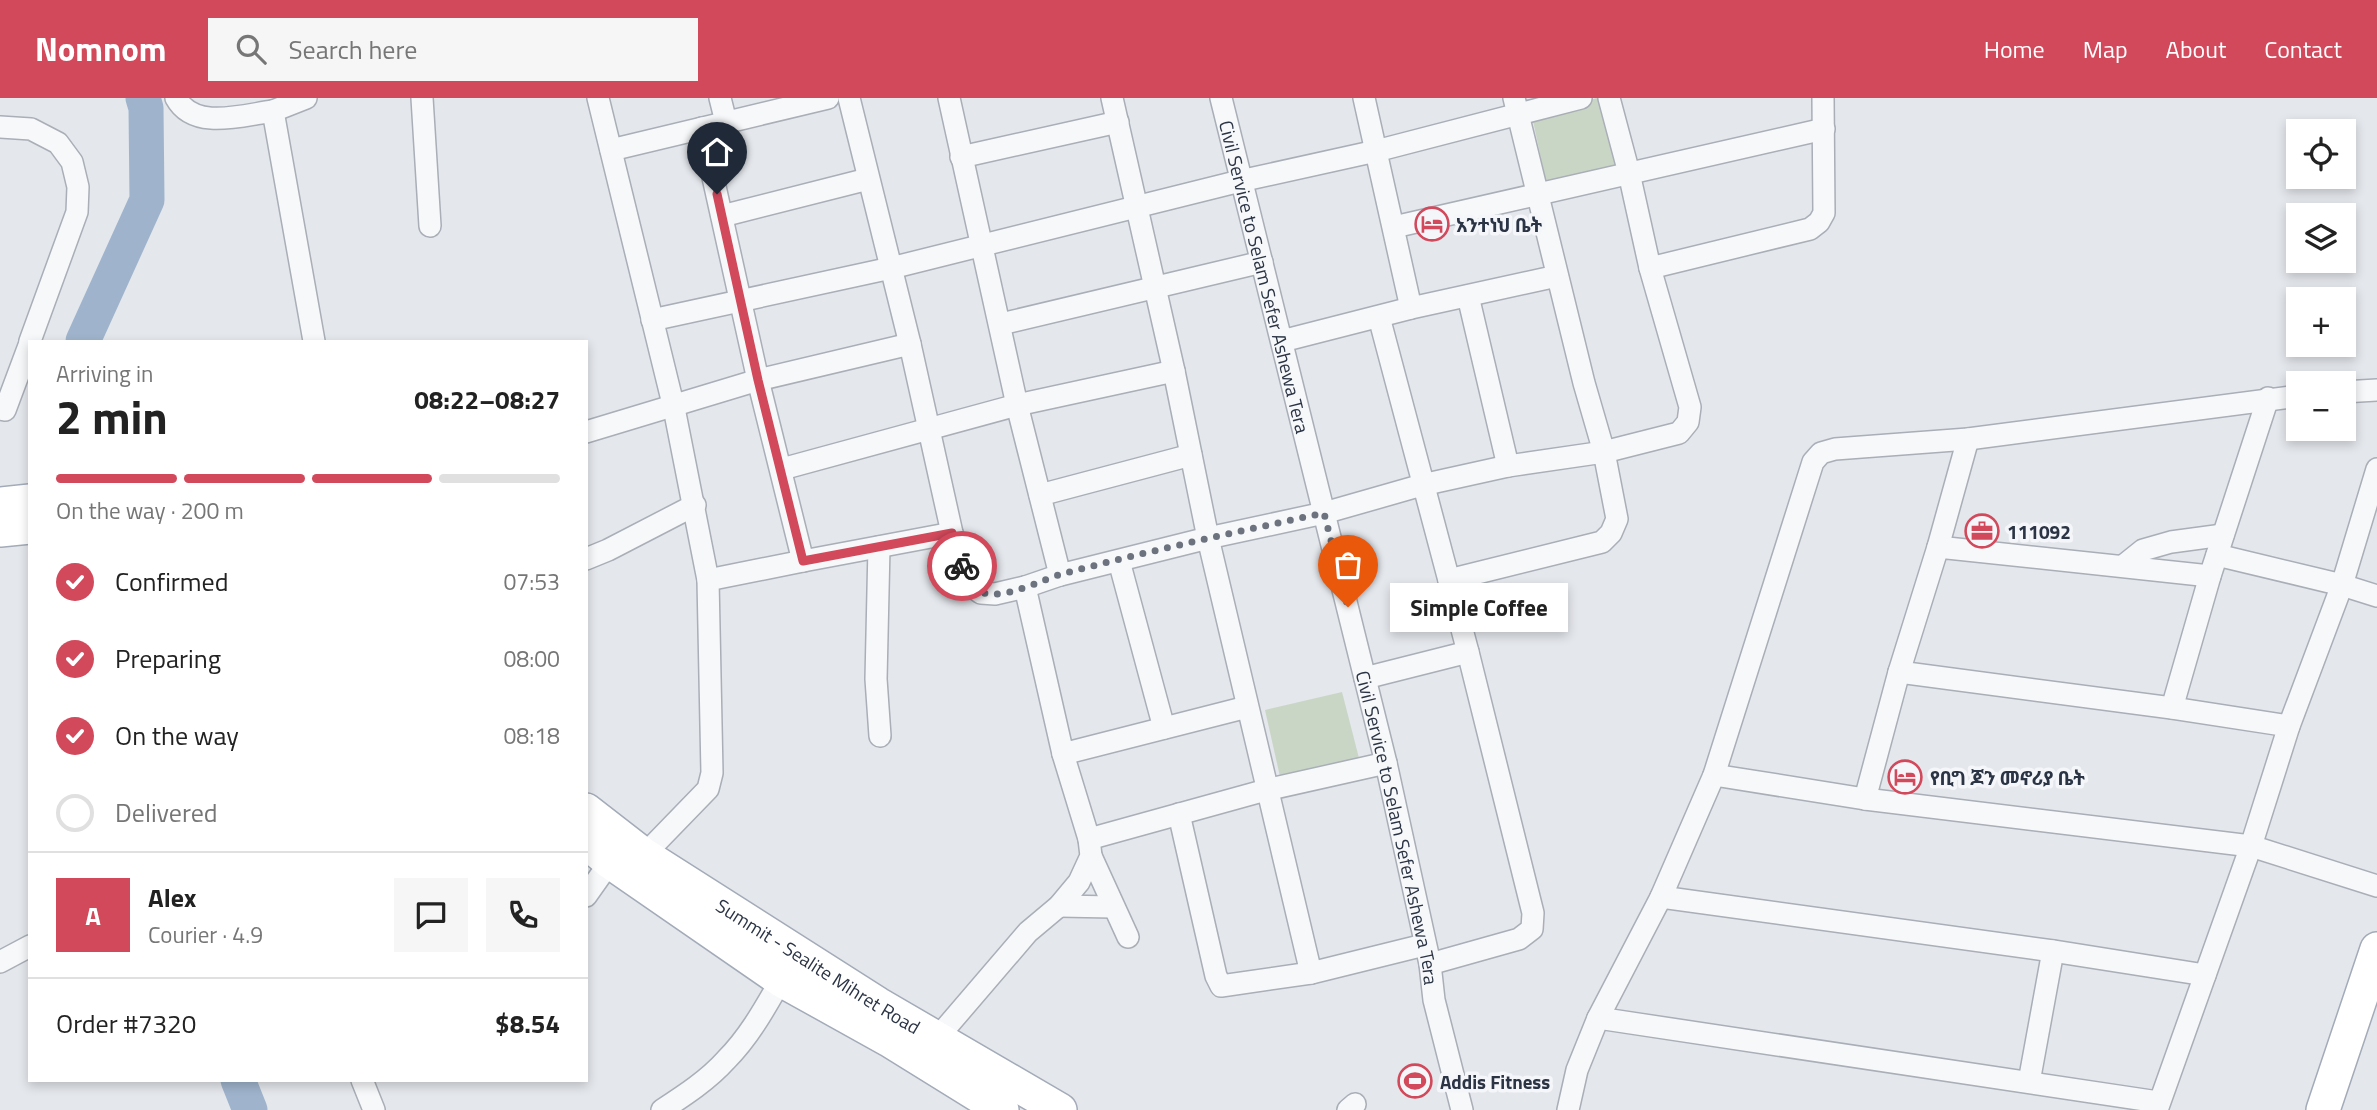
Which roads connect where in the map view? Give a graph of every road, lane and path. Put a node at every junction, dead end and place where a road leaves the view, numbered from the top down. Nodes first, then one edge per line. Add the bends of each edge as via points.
1 (176, 98) edge
2 (306, 98) edge
3 (422, 98) edge
4 (598, 98) edge
5 (720, 98) edge
6 (828, 98) edge
7 (849, 98) edge
8 (948, 98) edge
9 (1112, 98) edge
10 (1221, 98) edge
11 (1364, 98) edge
12 (1581, 98) edge
13 (1609, 98) edge
14 (1823, 98) edge
15 (1516, 106) edge
16 (745, 108) edge
17 (273, 111) junction
18 (726, 122) junction
19 (1118, 122) junction
20 (0, 127) edge
21 (702, 128) junction
22 (1824, 129) junction
23 (611, 150) junction
24 (1376, 151) junction
25 (961, 157) junction
26 (1629, 173) junction
27 (867, 179) junction
28 (1240, 181) junction
29 (1539, 195) junction
30 (1136, 208) junction
31 (722, 216) junction
32 (430, 226) dead end
33 (1394, 227) junction
34 (982, 245) junction
35 (1262, 262) junction
36 (891, 268) junction
37 (1650, 268) junction
38 (1557, 276) junction
39 (1155, 289) junction
40 (1468, 296) junction
41 (741, 301) junction
42 (1411, 308) junction
43 (1379, 317) junction
44 (652, 320) junction
45 (1001, 324) junction
46 (31, 340) edge
47 (314, 340) edge
48 (1282, 341) junction
49 (910, 344) junction
50 (28, 347) edge
51 (1174, 371) junction
52 (758, 380) junction
53 (2377, 390) edge
54 (2356, 391) edge
55 (2286, 397) edge
56 (2268, 398) junction
57 (1017, 405) junction
58 (674, 408) junction
59 (2, 414) edge
60 (930, 427) junction
61 (588, 431) edge
62 (1968, 439) junction
63 (1604, 452) junction
64 (1191, 455) junction
65 (1508, 466) junction
66 (782, 469) junction
67 (2377, 469) edge
68 (1422, 485) junction
69 (1040, 495) junction
70 (695, 505) junction
71 (1324, 513) junction
72 (952, 533) junction
73 (1208, 538) junction
74 (2220, 545) junction
75 (878, 547) junction
76 (1938, 547) junction
77 (588, 558) edge
78 (803, 561) junction
79 (1119, 561) junction
80 (2123, 566) junction
81 (1060, 575) junction
82 (2210, 576) junction
83 (708, 580) junction
84 (1449, 580) junction
85 (2342, 585) junction
86 (1024, 587) junction
87 (2377, 596) edge
88 (1468, 652) junction
89 (1899, 672) junction
90 (1365, 678) junction
91 (1247, 707) junction
92 (2172, 708) junction
93 (2289, 726) junction
94 (1164, 728) junction
95 (880, 736) dead end
96 (1063, 754) junction
97 (1386, 763) junction
98 (1714, 775) junction
99 (1266, 790) junction
100 (1865, 799) junction
101 (588, 812) edge
102 (1179, 814) junction
103 (2251, 846) junction
104 (1090, 847) junction
105 (598, 852) edge
106 (644, 855) junction
107 (2377, 886) edge
108 (588, 889) edge
109 (1661, 897) junction
110 (1059, 906) junction
111 (1113, 907) junction
112 (1128, 936) dead end
113 (28, 947) edge
114 (2377, 949) edge
115 (2053, 951) junction
116 (1427, 954) junction
117 (0, 962) edge
118 (1311, 973) junction
119 (2205, 975) junction
120 (781, 980) junction
121 (871, 1015) junction
122 (1598, 1018) junction
123 (2377, 1021) edge
124 (938, 1037) junction
125 (363, 1082) edge
126 (2029, 1082) junction
127 (965, 1101) edge
128 (2158, 1106) edge
129 (374, 1110) edge
130 (662, 1110) edge
131 (1002, 1110) edge
132 (1060, 1110) edge
133 (1462, 1110) edge
134 (1568, 1110) edge
135 (2323, 1110) edge
136 (2346, 1110) edge

1 - 17 street via 181,108 206,119
2 - 17 street
3 - 32 street
4 - 23 street
5 - 18 street
6 - 16 street
7 - 27 street
8 - 25 street
9 - 19 street
10 - 28 street, Civil Service to Selam Sefer Ashewa Tera
11 - 24 street
12 - 15 street
13 - 26 street
14 - 22 street
15 - 24 street
15 - 29 street
16 - 18 street
17 - 47 street
18 - 21 street
19 - 25 street
19 - 30 street
20 - 46 street via 31,129 58,143 72,162 78,187 77,212
21 - 23 street
21 - 31 street
22 - 26 street
22 - 37 street via 1824,213 1819,222 1810,229
23 - 44 street
24 - 28 street
24 - 33 street
25 - 34 street
26 - 29 street
26 - 37 street
27 - 31 street
27 - 36 street
28 - 30 street
28 - 35 street, Civil Service to Selam Sefer Ashewa Tera
29 - 33 street
29 - 38 street
30 - 34 street
30 - 39 street
31 - 41 street
33 - 42 street
34 - 36 street
34 - 45 street
35 - 39 street
35 - 48 street, Civil Service to Selam Sefer Ashewa Tera
36 - 41 street
36 - 49 street
37 - 63 street via 1690,407 1688,422 1679,433
38 - 40 street
38 - 63 street
39 - 45 street
39 - 51 street
40 - 42 street
40 - 65 street
41 - 44 street
41 - 52 street
42 - 43 street
43 - 48 street
43 - 68 street
44 - 58 street
45 - 57 street
48 - 71 street, Civil Service to Selam Sefer Ashewa Tera
49 - 52 street
49 - 60 street
50 - 59 street
51 - 57 street
51 - 64 street
52 - 58 street
52 - 66 street
53 - 54 street
55 - 56 street
56 - 62 street
56 - 74 street
57 - 60 street
57 - 69 street
58 - 61 street
58 - 70 street
60 - 66 street
60 - 72 street
62 - 76 street
62 - 98 street via 1835,449 1821,453 1813,462
63 - 65 street
63 - 84 street via 1617,519 1602,542
64 - 69 street
64 - 73 street
65 - 68 street
66 - 78 street
67 - 85 street
68 - 71 street
68 - 84 street
69 - 81 street
70 - 77 street
70 - 83 street
71 - 73 street
71 - 90 street, Civil Service to Selam Sefer Ashewa Tera
72 - 75 street
72 - 86 street via 966,582 981,593
73 - 79 street
73 - 91 street
74 - 80 street via 2171,542 2143,550
74 - 82 street
74 - 85 street
75 - 78 street
75 - 95 street
76 - 80 street
76 - 89 street
78 - 83 street
79 - 81 street
79 - 94 street
80 - 82 street
81 - 86 street
82 - 92 street
83 - 106 street via 712,773 708,789
84 - 88 street
85 - 87 street
85 - 93 street
86 - 96 street
88 - 90 street
88 - 116 street via 1533,913 1532,929 1519,939
89 - 92 street
89 - 100 street
90 - 97 street, Civil Service to Selam Sefer Ashewa Tera
91 - 94 street
91 - 99 street
92 - 93 street
93 - 103 street
94 - 96 street
96 - 104 street
97 - 99 street
97 - 116 street, Civil Service to Selam Sefer Ashewa Tera
98 - 100 street
98 - 109 street
99 - 102 street
99 - 118 street
100 - 103 street
101 - 106 main road, Summit - Sealite Mihret Road
102 - 104 street
102 - 118 street via 1221,986
103 - 107 street
103 - 119 street
104 - 110 street via 1079,882
104 - 111 street
105 - 108 street
105 - 120 main road
106 - 121 main road, Summit - Sealite Mihret Road
109 - 115 street
109 - 122 street
110 - 111 street
110 - 124 street via 1028,932
111 - 112 street
113 - 117 street
114 - 135 main road
115 - 119 street
115 - 126 street
116 - 118 street
116 - 133 street, Civil Service to Selam Sefer Ashewa Tera
119 - 128 street
120 - 121 main road
120 - 130 street via 726,1060
121 - 124 main road, Summit - Sealite Mihret Road
121 - 127 main road
122 - 126 street
122 - 134 street via 1577,1070
123 - 136 main road
124 - 132 main road, Summit - Sealite Mihret Road
125 - 129 street
126 - 128 street
127 - 131 main road

